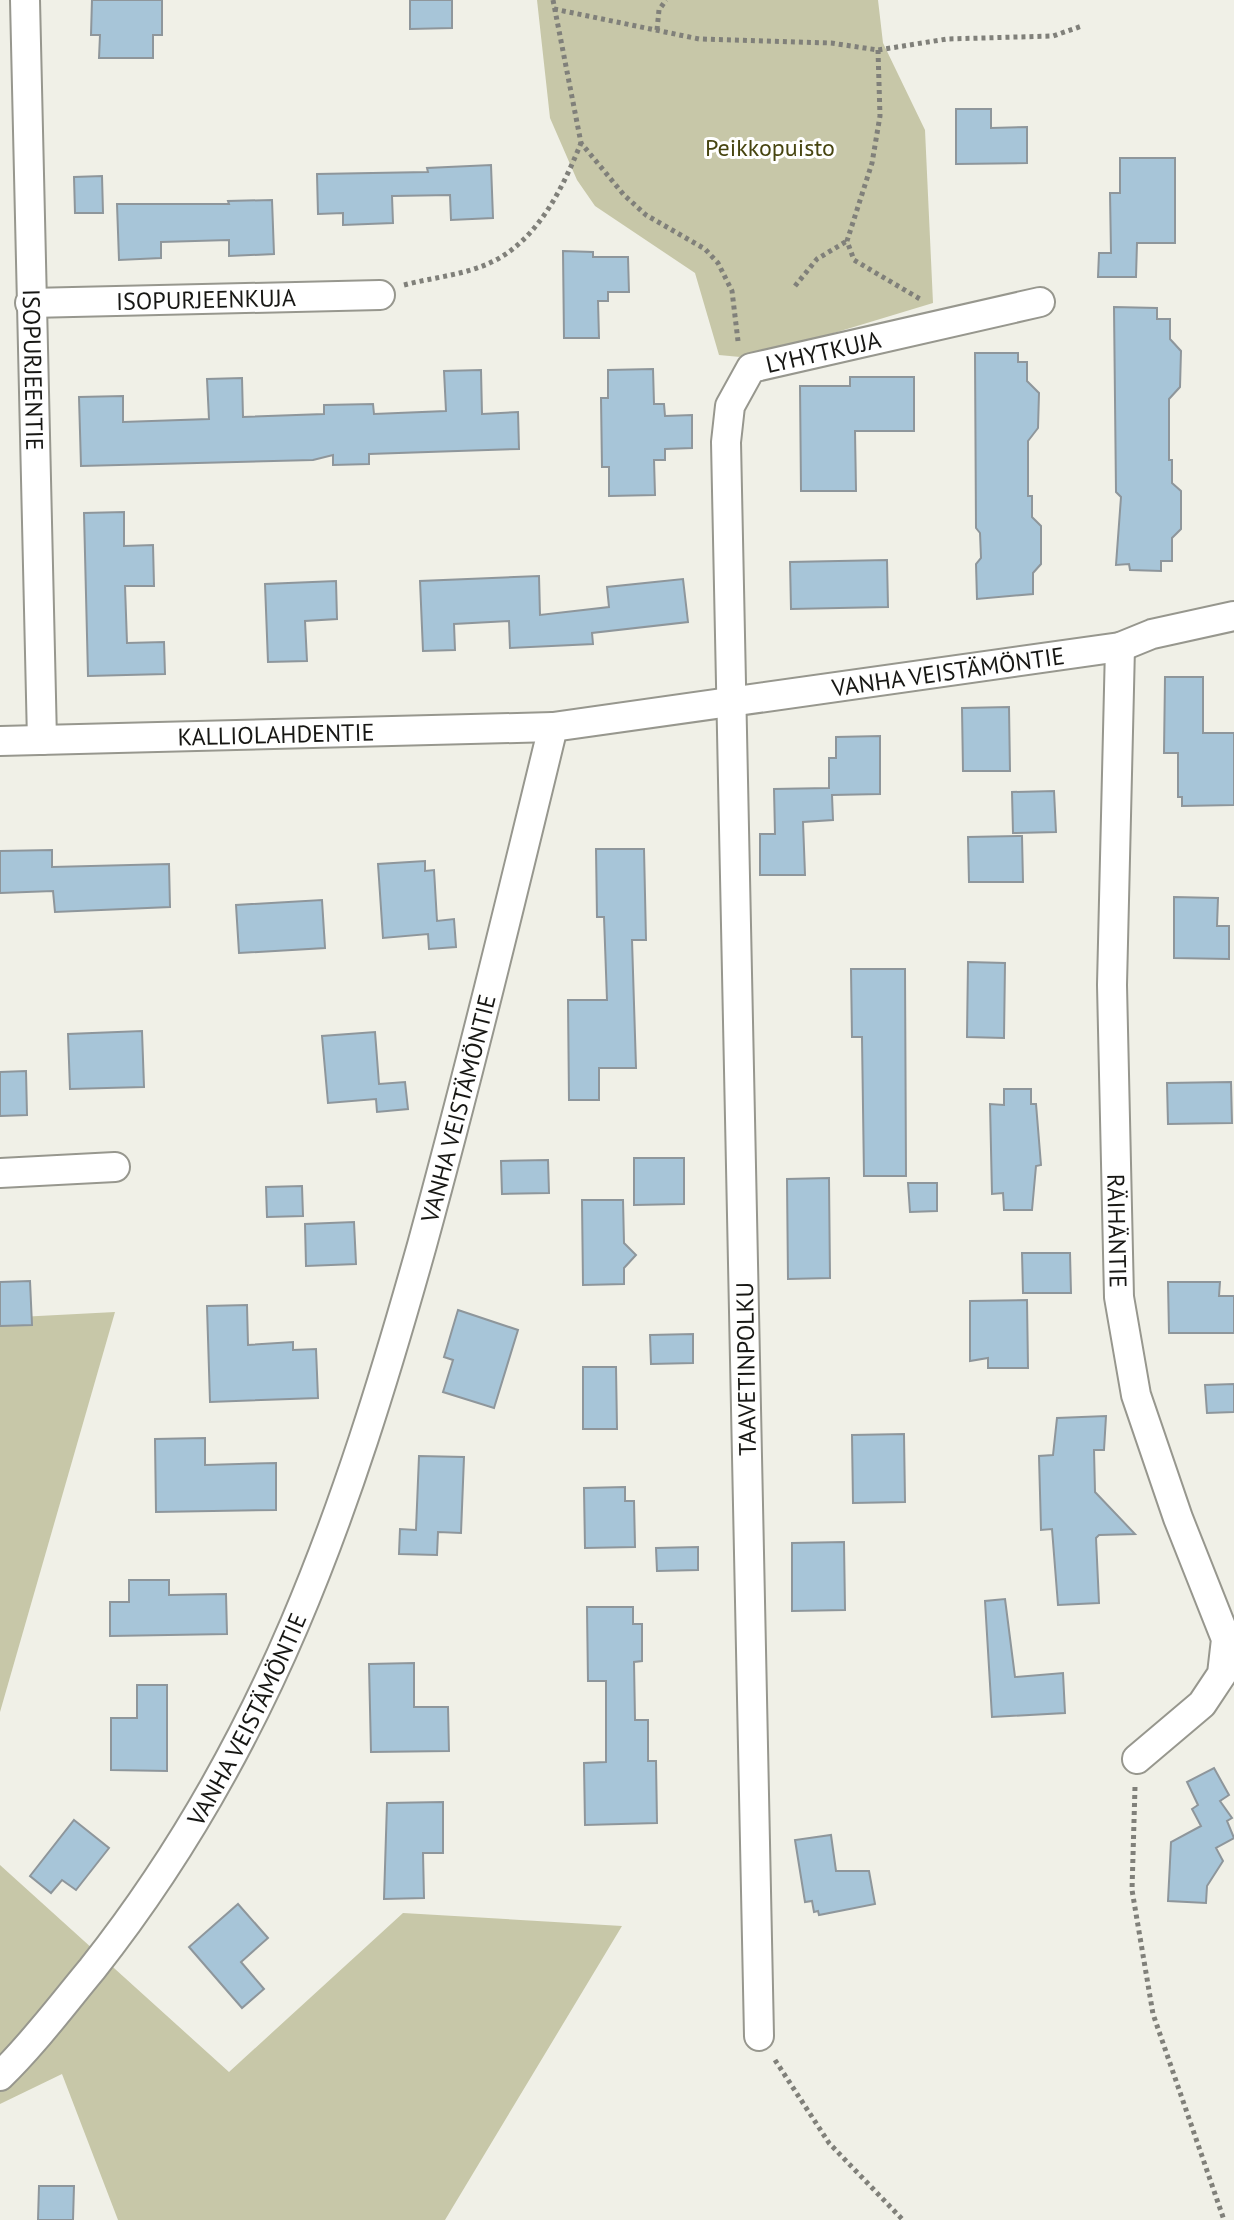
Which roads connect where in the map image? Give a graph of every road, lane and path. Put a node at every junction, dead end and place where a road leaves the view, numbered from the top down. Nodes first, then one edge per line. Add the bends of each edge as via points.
1 (25, 0) edge
2 (553, 0) edge
3 (666, 0) edge
4 (554, 9) junction
5 (1082, 26) dead end
6 (657, 30) junction
7 (878, 50) junction
8 (581, 143) junction
9 (847, 241) junction
10 (795, 286) dead end
11 (380, 295) joint
12 (1040, 302) dead end
13 (30, 303) junction
14 (955, 321) junction
15 (751, 368) junction
16 (1234, 616) edge
17 (1120, 647) junction
18 (733, 702) junction
19 (553, 727) junction
20 (42, 740) junction
21 (0, 741) edge
22 (115, 1167) dead end
23 (0, 1173) edge
24 (1137, 1759) joint
25 (759, 2036) joint
26 (0, 2076) edge
27 (903, 2220) edge
28 (1224, 2220) edge

1 - 13 street, ISOPURJEENTIE
2 - 4 path
3 - 6 path
4 - 6 path
4 - 8 path
5 - 7 path via 1053,36 947,39
6 - 7 path via 699,39 831,43
7 - 9 path via 880,116 872,163
8 - 11 path via 548,210 495,261
8 - 15 path via 646,215 705,249 718,263 732,291 739,359
9 - 10 path via 817,259
9 - 14 path via 854,260
11 - 13 street, ISOPURJEENKUJA
12 - 14 street, LYHYTKUJA
13 - 20 street, ISOPURJEENTIE
14 - 15 street, LYHYTKUJA
15 - 18 street, LYHYTKUJA via 730,406 726,442
16 - 17 street, VANHA VEISTÄMÖNTIE via 1152,634
17 - 18 street, VANHA VEISTÄMÖNTIE
17 - 24 street, RÄIHÄNTIE via 1112,985 1119,1297 1136,1395 1226,1639 1222,1674 1202,1704
18 - 19 street, VANHA VEISTÄMÖNTIE
18 - 25 street, TAAVETINPOLKU
19 - 20 street, KALLIOLAHDENTIE
19 - 26 street, VANHA VEISTÄMÖNTIE via 454,1130 385,1378 325,1556 266,1693 209,1799 133,1916 26,2051
20 - 21 street, KALLIOLAHDENTIE
22 - 23 street
24 - 28 path via 1132,1890 1153,2014
25 - 27 path via 829,2143

